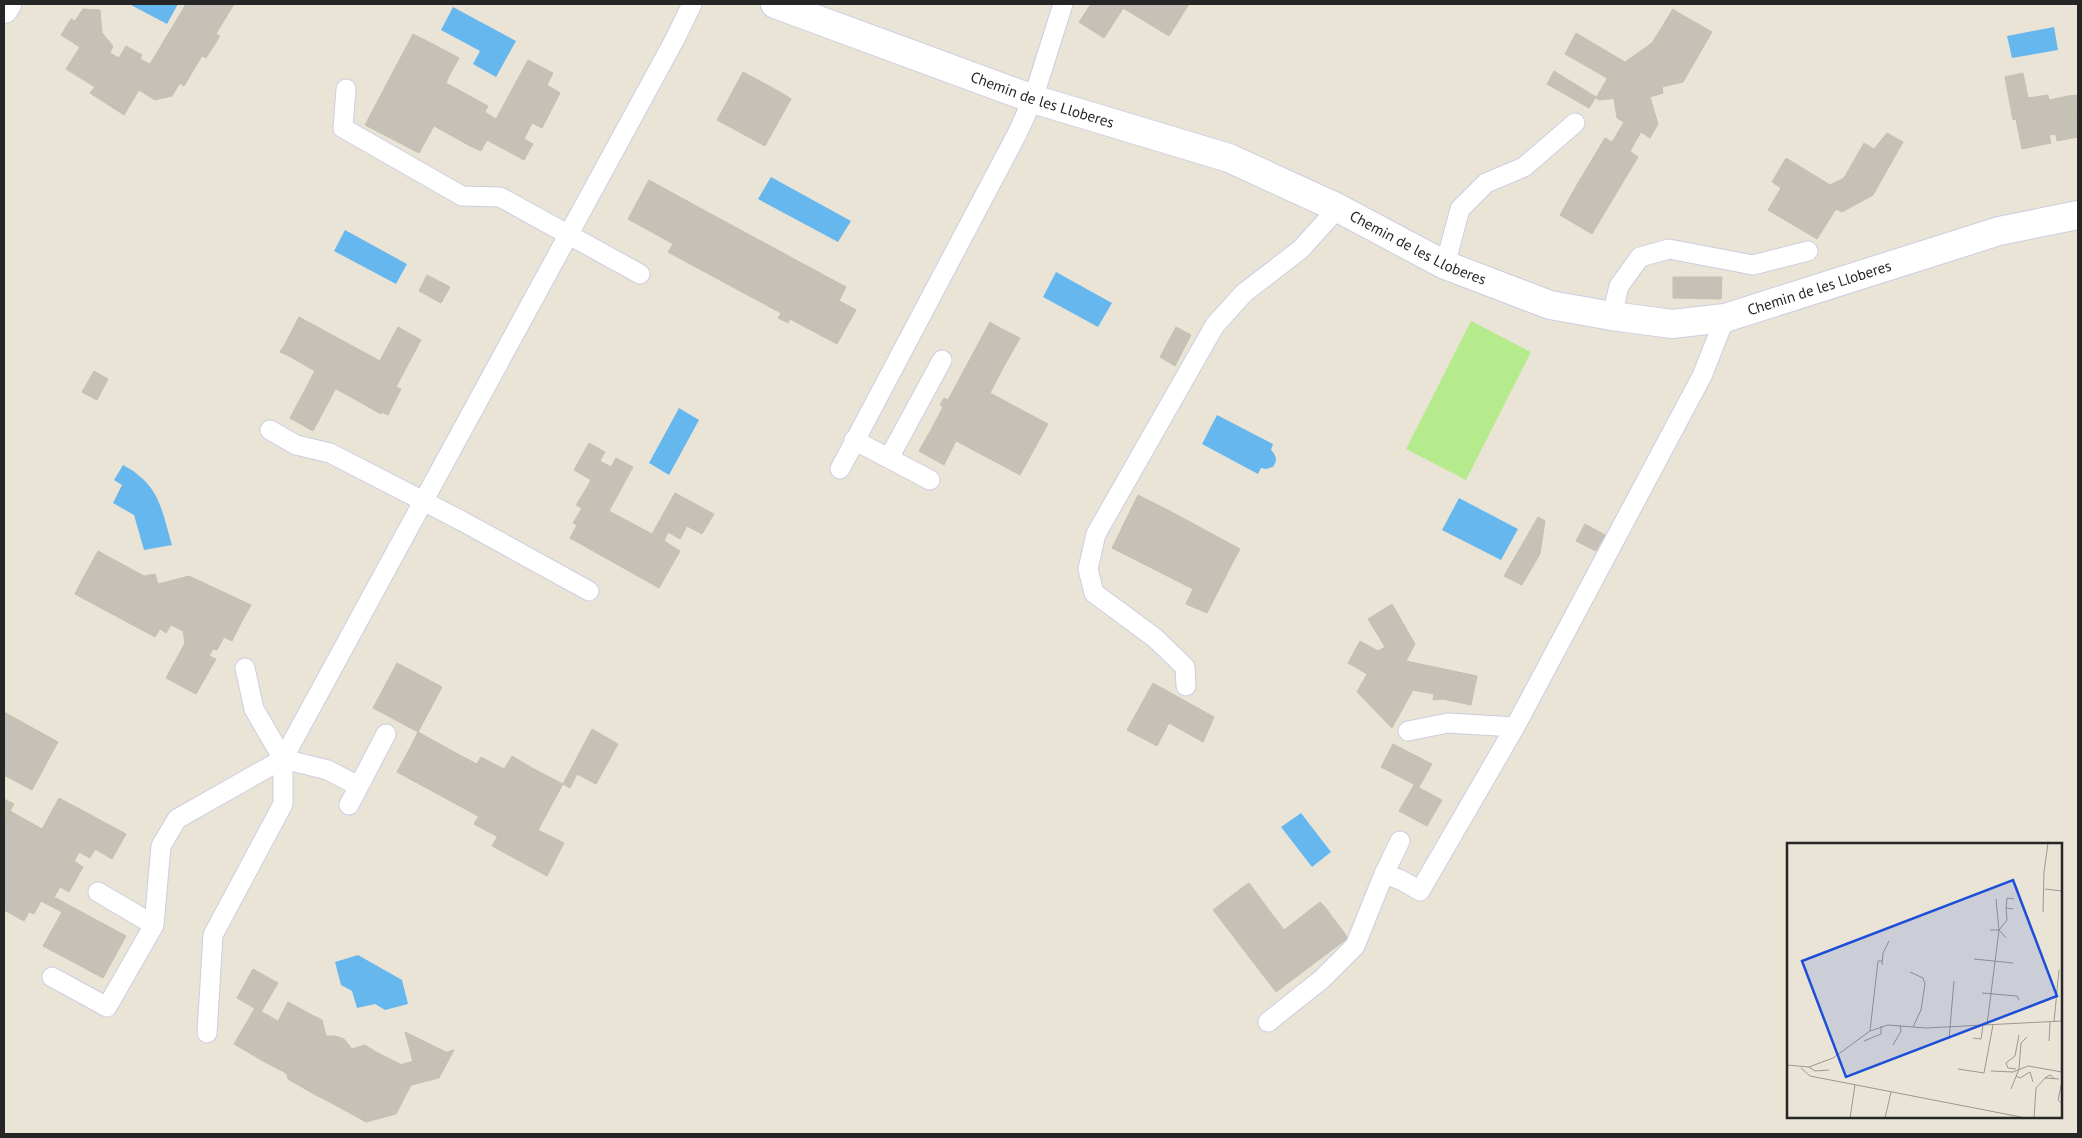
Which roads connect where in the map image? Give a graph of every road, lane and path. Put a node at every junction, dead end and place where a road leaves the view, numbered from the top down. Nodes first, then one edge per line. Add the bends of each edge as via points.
1 (7, 4) edge
2 (692, 4) edge
3 (775, 4) edge
4 (1063, 4) edge
5 (4, 9) edge
6 (346, 89) dead end
7 (1033, 99) junction
8 (1575, 123) dead end
9 (1338, 208) junction
10 (2078, 215) edge
11 (567, 235) junction
12 (1808, 251) dead end
13 (1445, 265) junction
14 (640, 274) dead end
15 (1612, 316) junction
16 (1726, 318) junction
17 (942, 360) dead end
18 (270, 430) dead end
19 (854, 440) junction
20 (889, 458) junction
21 (840, 469) dead end
22 (930, 480) dead end
23 (424, 502) junction
24 (589, 591) dead end
25 (245, 668) dead end
26 (1186, 686) dead end
27 (1515, 727) junction
28 (1408, 731) dead end
29 (386, 734) dead end
30 (283, 759) junction
31 (358, 786) junction
32 (349, 805) dead end
33 (1400, 841) dead end
34 (1384, 874) junction
35 (98, 892) dead end
36 (154, 925) junction
37 (52, 976) dead end
38 (1268, 1022) dead end
39 (206, 1034) dead end

1 - 5 street
2 - 11 lane
3 - 7 street, Chemin de les Lloberes
4 - 7 lane
6 - 11 lane via 343,128 462,196 500,197
7 - 9 street, Chemin de les Lloberes via 1229,158
7 - 19 lane
8 - 13 lane via 1524,167 1486,183 1460,209
9 - 13 street, Chemin de les Lloberes
9 - 26 lane via 1300,249 1244,293 1215,324 1096,534 1088,569 1094,593 1155,638 1185,667
10 - 16 street, Chemin de les Lloberes via 1999,231
11 - 14 lane
11 - 23 lane
12 - 15 lane via 1753,265 1669,249 1640,257 1619,286
13 - 15 street, Chemin de les Lloberes via 1550,305
15 - 16 street, Chemin de les Lloberes via 1672,324
16 - 27 lane via 1702,376
17 - 20 lane
18 - 23 lane via 296,445 330,453
19 - 20 lane
19 - 21 lane
20 - 22 lane
23 - 24 lane
23 - 30 lane
25 - 30 lane via 254,709
27 - 28 lane via 1448,723
27 - 34 lane via 1420,891
29 - 31 lane
30 - 31 lane via 328,770
30 - 36 lane via 177,819 161,846
30 - 39 lane via 283,804 213,935
31 - 32 lane
33 - 34 lane
34 - 38 lane via 1355,946 1322,980
35 - 36 lane
36 - 37 lane via 107,1007

